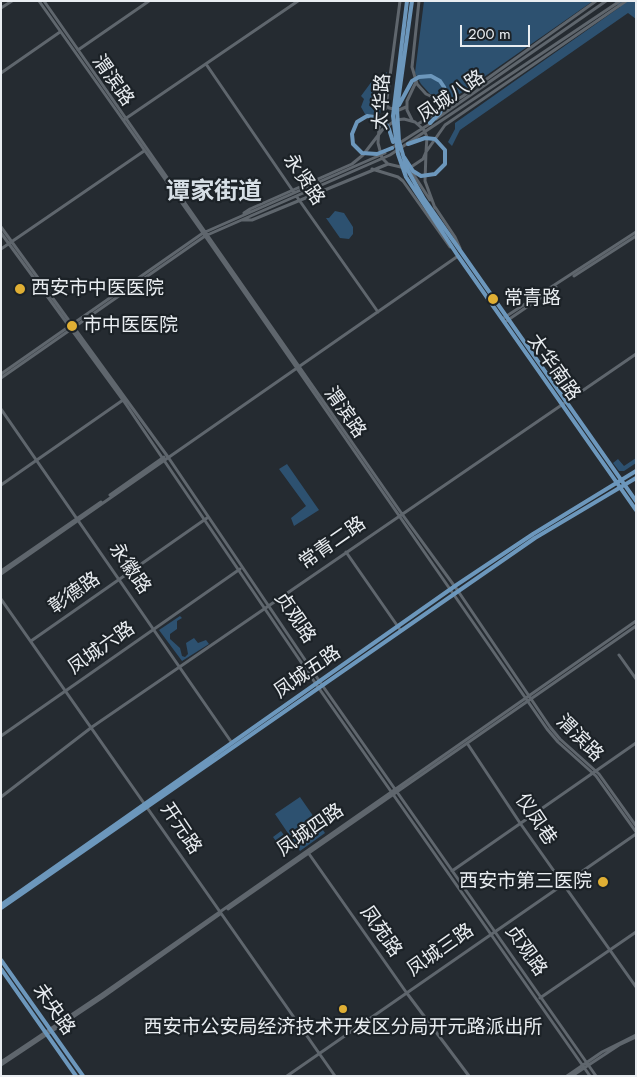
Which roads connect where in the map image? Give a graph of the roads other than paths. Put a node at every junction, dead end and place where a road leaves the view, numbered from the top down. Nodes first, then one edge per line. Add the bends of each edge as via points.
1 (12, 1) edge
2 (39, 1) edge
3 (44, 1) edge
4 (149, 1) edge
5 (298, 1) edge
6 (400, 1) edge
7 (407, 1) edge
8 (412, 1) edge
9 (419, 1) edge
10 (596, 1) edge
11 (606, 1) edge
12 (620, 1) edge
13 (626, 1) edge
14 (1, 8) edge
15 (408, 11) junction
16 (62, 31) junction
17 (561, 33) junction
18 (547, 36) junction
19 (78, 50) junction
20 (539, 57) junction
21 (206, 64) junction
22 (1, 73) edge
23 (415, 74) junction
24 (476, 86) junction
25 (463, 96) junction
26 (483, 98) junction
27 (385, 104) junction
28 (407, 106) junction
29 (397, 109) junction
30 (124, 120) junction
31 (412, 121) junction
32 (430, 123) junction
33 (418, 124) junction
34 (379, 135) junction
35 (408, 144) junction
36 (392, 148) junction
37 (145, 150) junction
38 (426, 152) junction
39 (402, 154) junction
40 (400, 161) junction
41 (388, 164) junction
42 (344, 168) junction
43 (410, 168) junction
44 (372, 169) junction
45 (346, 180) junction
46 (293, 190) junction
47 (299, 200) junction
48 (436, 208) junction
49 (256, 212) junction
50 (242, 218) junction
51 (1, 227) edge
52 (636, 232) edge
53 (1, 233) edge
54 (205, 234) junction
55 (636, 236) edge
56 (450, 239) junction
57 (11, 242) junction
58 (1, 249) edge
59 (460, 255) junction
60 (378, 312) junction
61 (506, 319) junction
62 (72, 327) junction
63 (636, 354) edge
64 (298, 368) junction
65 (1, 376) edge
66 (124, 399) junction
67 (566, 401) junction
68 (562, 404) junction
69 (1, 409) edge
70 (165, 458) junction
71 (37, 460) junction
72 (636, 471) edge
73 (636, 478) edge
74 (621, 484) junction
75 (1, 485) edge
76 (636, 501) edge
77 (636, 510) edge
78 (400, 515) junction
79 (207, 518) junction
80 (77, 519) junction
81 (346, 552) junction
82 (241, 568) junction
83 (1, 572) edge
84 (119, 580) junction
85 (454, 590) junction
86 (1, 599) edge
87 (268, 606) junction
88 (636, 621) edge
89 (636, 626) edge
90 (154, 629) junction
91 (399, 629) junction
92 (31, 641) junction
93 (619, 655) dead end
94 (180, 667) junction
95 (636, 679) edge
96 (319, 684) junction
97 (67, 691) junction
98 (528, 698) junction
99 (92, 727) junction
100 (1, 736) edge
101 (466, 742) junction
102 (636, 743) edge
103 (233, 745) junction
104 (596, 773) junction
105 (394, 792) junction
106 (1, 797) edge
107 (147, 805) junction
108 (520, 823) junction
109 (636, 826) edge
110 (636, 833) edge
111 (308, 852) junction
112 (452, 871) junction
113 (562, 883) junction
114 (1, 907) edge
115 (221, 912) junction
116 (492, 932) junction
117 (636, 932) edge
118 (610, 950) junction
119 (1, 960) edge
120 (1, 969) edge
121 (636, 987) edge
122 (406, 992) junction
123 (539, 999) junction
124 (49, 1032) junction
125 (636, 1036) edge
126 (320, 1053) junction
127 (587, 1063) junction
128 (1, 1064) edge
129 (583, 1066) junction
130 (76, 1076) edge
131 (83, 1076) edge
132 (287, 1076) edge
133 (335, 1076) edge
134 (469, 1076) edge
135 (567, 1076) edge
136 (572, 1076) edge
137 (590, 1076) edge
138 (596, 1076) edge

1 - 14 street
2 - 16 street, 渭滨路
3 - 16 street, 渭滨路
4 - 19 street
5 - 21 street
6 - 27 street
7 - 15 main road
8 - 15 main road
9 - 23 street via 412,67
10 - 18 street
11 - 17 street, 凤城八路
12 - 20 street
13 - 20 street
15 - 29 main road, 太华路
15 - 40 main road, 太华路 via 393,116
16 - 19 street, 渭滨路
16 - 22 street
16 - 30 street, 渭滨路
17 - 18 street
17 - 32 street, 凤城八路
18 - 24 street
19 - 30 street, 渭滨路
20 - 26 street
20 - 35 street, 凤城八路
21 - 30 street
21 - 46 street, 永贤路
23 - 25 street via 417,84 426,94 439,100
23 - 28 street via 414,89
24 - 25 street
24 - 26 street via 474,90
25 - 33 street
26 - 38 street via 445,125
27 - 28 street via 398,110
27 - 34 street
28 - 31 street
29 - 32 main road via 412,81 430,76 440,81 447,98 440,113
29 - 39 main road, 太华路
30 - 37 street, 渭滨路
31 - 33 street
31 - 34 street via 396,120
32 - 36 street, 凤城八路
33 - 38 street via 427,137
34 - 41 street via 379,151
34 - 42 street, 凤城八路 via 363,155
35 - 39 main road via 424,138 435,139 445,150 445,164 435,174 421,176 413,171
35 - 49 street, 凤城八路 via 371,165
36 - 40 main road via 369,155 357,149 352,134 357,122 367,116 384,121
36 - 49 street, 凤城八路
37 - 54 street, 渭滨路
37 - 57 street
38 - 43 street via 423,159
38 - 48 street via 425,181
39 - 56 main road, 太华路 via 415,185
40 - 56 main road, 太华路 via 413,190
41 - 43 street
41 - 44 street, 凤城八路
42 - 45 street via 349,176
42 - 46 street, 凤城八路
43 - 48 street
44 - 45 street, 凤城八路
44 - 59 street via 398,176
45 - 47 street, 凤城八路
46 - 47 street, 永贤路
46 - 50 street, 凤城八路 via 250,209
47 - 50 street, 凤城八路 via 252,220
47 - 60 street, 永贤路
48 - 59 street via 455,237
49 - 50 street, 凤城八路
50 - 54 street, 凤城八路
51 - 57 street, 贞观路
52 - 61 street
53 - 57 street, 贞观路
54 - 62 street, 凤城八路
54 - 64 street, 渭滨路
55 - 61 street
56 - 59 main road, 太华南路
57 - 58 street
57 - 62 street, 贞观路
59 - 60 street
59 - 61 main road, 太华南路
60 - 64 street
61 - 67 main road, 太华南路
61 - 68 main road, 太华南路
62 - 65 street, 凤城八路
62 - 66 street, 贞观路
63 - 67 street, 常青二路
64 - 70 street
64 - 78 street, 渭滨路
66 - 70 street, 贞观路
66 - 71 street
67 - 68 street, 常青二路
67 - 74 main road, 太华南路
68 - 74 main road, 太华南路
68 - 78 street, 常青二路
69 - 71 street, 永徽路
70 - 79 street, 贞观路
70 - 80 street
71 - 75 street
71 - 80 street, 永徽路
72 - 74 main road, 凤城五路
73 - 74 main road, 凤城五路
74 - 76 main road, 太华南路
74 - 77 main road, 太华南路
74 - 85 main road, 凤城五路
78 - 81 street, 常青二路
78 - 85 street, 渭滨路
79 - 82 street, 贞观路
79 - 84 street, 彰德路
80 - 83 street
80 - 84 street, 永徽路
81 - 87 street, 常青二路
81 - 91 street
82 - 87 street, 贞观路
82 - 90 street, 凤城六路
84 - 90 street, 永徽路
84 - 92 street, 彰德路
85 - 91 main road, 凤城五路
85 - 98 street, 渭滨路
86 - 92 street, 开元路
87 - 94 street, 常青二路
87 - 96 street, 贞观路
88 - 98 street, 凤城四路
89 - 98 street, 凤城四路
90 - 94 street, 永徽路
90 - 97 street, 凤城六路
91 - 96 main road, 凤城五路
92 - 97 street, 开元路
93 - 95 street
94 - 99 street, 常青二路
94 - 103 street, 永徽路
96 - 103 main road, 凤城五路
96 - 105 street, 贞观路
97 - 99 street, 开元路
97 - 100 street, 凤城六路
98 - 101 street, 凤城四路
98 - 104 street, 渭滨路 via 558,742
99 - 106 street, 常青二路
99 - 107 street, 开元路
101 - 105 street, 凤城四路
101 - 108 street, 仪凤巷
102 - 104 street
103 - 107 main road, 凤城五路
104 - 108 street
104 - 109 street, 渭滨路
104 - 110 street, 渭滨路
105 - 111 street, 凤城四路
105 - 112 street, 贞观路
105 - 116 street, 贞观路
107 - 114 main road, 凤城五路
107 - 115 street, 开元路
108 - 112 street
108 - 113 street, 仪凤巷
110 - 113 street, 凤城三路
111 - 115 street, 凤城四路
111 - 122 street, 凤苑路
112 - 116 street, 贞观路
113 - 116 street, 凤城三路
113 - 118 street, 仪凤巷
115 - 124 street, 凤城四路
115 - 126 street, 开元路
116 - 122 street, 凤城三路
116 - 123 street, 贞观路
117 - 118 street
118 - 121 street, 仪凤巷
118 - 123 street
119 - 124 main road, 未央路
120 - 124 main road, 未央路
122 - 126 street, 凤城三路
122 - 134 street, 凤苑路
123 - 127 street, 贞观路
123 - 129 street, 贞观路
124 - 128 street, 凤城四路
124 - 130 main road, 未央路
124 - 131 main road, 未央路
125 - 127 street
126 - 132 street, 凤城三路
126 - 133 street, 开元路
127 - 129 street
127 - 138 street, 贞观路
129 - 135 street
129 - 136 street
129 - 137 street, 贞观路

